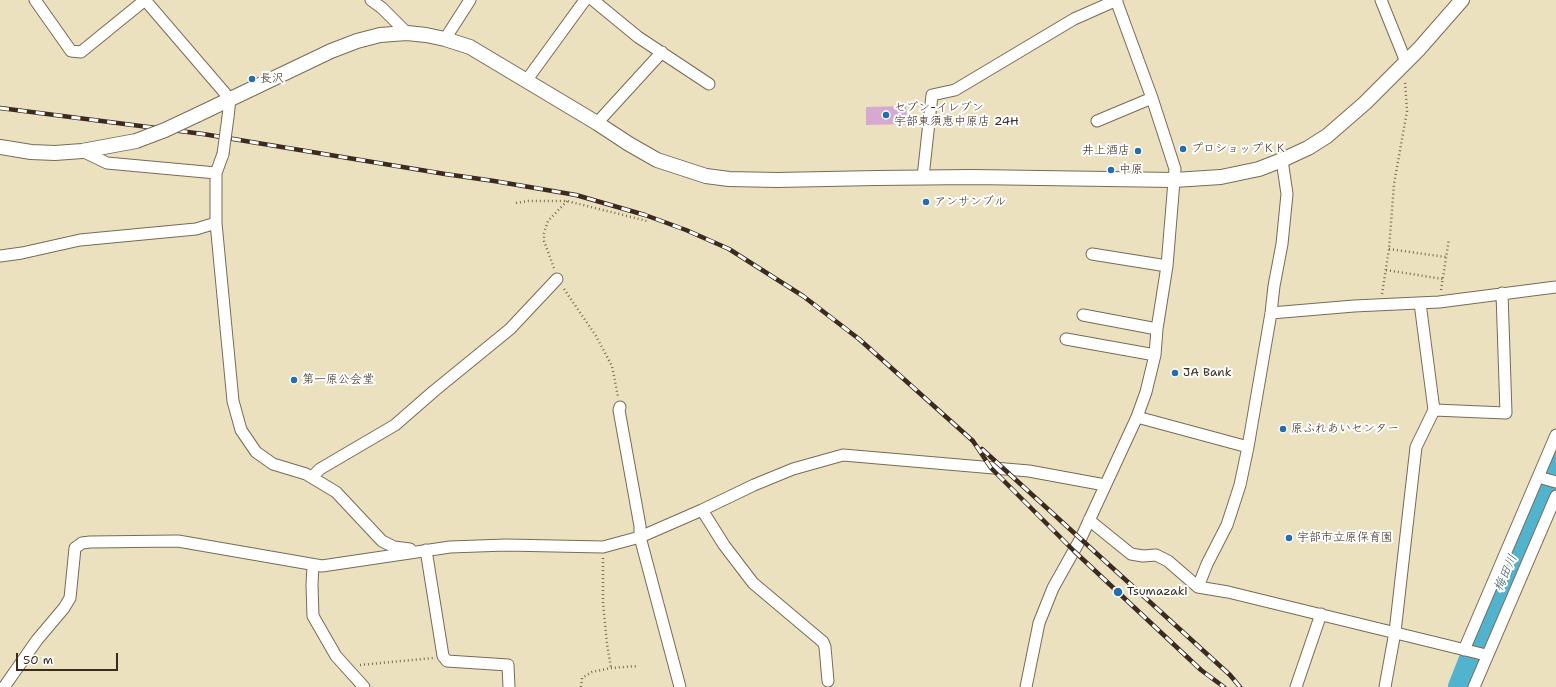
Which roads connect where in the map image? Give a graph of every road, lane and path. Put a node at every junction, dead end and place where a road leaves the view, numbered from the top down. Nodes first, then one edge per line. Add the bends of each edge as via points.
1 (35, 0) edge
2 (145, 0) edge
3 (371, 0) edge
4 (470, 0) edge
5 (585, 0) edge
6 (593, 0) edge
7 (1117, 0) edge
8 (1380, 0) edge
9 (1462, 0) edge
10 (385, 4) edge
11 (407, 34) junction
12 (445, 39) junction
13 (662, 52) junction
14 (1403, 65) junction
15 (526, 82) junction
16 (709, 84) dead end
17 (1152, 98) junction
18 (230, 100) junction
19 (1097, 121) dead end
20 (597, 123) junction
21 (0, 147) edge
22 (82, 151) junction
23 (1282, 160) junction
24 (216, 173) junction
25 (923, 177) junction
26 (1174, 180) junction
27 (567, 201) junction
28 (516, 204) dead end
29 (648, 221) dead end
30 (216, 223) junction
31 (1449, 239) dead end
32 (1389, 249) junction
33 (1092, 254) dead end
34 (0, 256) edge
35 (1446, 257) junction
36 (1167, 266) junction
37 (1386, 270) junction
38 (557, 279) junction
39 (1443, 279) junction
40 (1556, 287) edge
41 (1502, 293) junction
42 (1439, 302) junction
43 (1420, 303) junction
44 (1380, 305) junction
45 (1271, 313) junction
46 (1083, 315) dead end
47 (1157, 329) junction
48 (1066, 339) dead end
49 (1155, 355) junction
50 (620, 407) joint
51 (1434, 410) junction
52 (1137, 417) junction
53 (1556, 435) edge
54 (1248, 447) junction
55 (312, 477) junction
56 (1539, 477) junction
57 (1556, 482) edge
58 (1105, 485) junction
59 (1555, 504) edge
60 (702, 510) junction
61 (1089, 520) junction
62 (640, 537) junction
63 (603, 547) junction
64 (426, 550) junction
65 (313, 565) junction
66 (1198, 587) junction
67 (1321, 614) junction
68 (1396, 632) junction
69 (1466, 650) junction
70 (1484, 655) junction
71 (444, 656) junction
72 (638, 666) dead end
73 (611, 668) junction
74 (348, 669) junction
75 (828, 681) dead end
76 (4, 687) edge
77 (364, 687) edge
78 (509, 687) edge
79 (581, 687) edge
80 (680, 687) edge
81 (1026, 687) edge
82 (1296, 687) edge
83 (1385, 687) edge
84 (1474, 687) edge

1 - 2 street via 71,50 81,52
2 - 18 street
3 - 10 street
4 - 12 street
5 - 15 street
6 - 13 street via 638,37
7 - 17 street
7 - 25 street via 1074,19 955,90 932,95
8 - 14 street
9 - 14 street
10 - 11 street
11 - 12 street
11 - 18 street via 380,35 357,40
12 - 15 street via 470,47
13 - 16 street
13 - 20 street
14 - 23 street via 1327,136
14 - 32 path via 1407,111 1394,184
15 - 20 street
17 - 19 street
17 - 26 street via 1175,169
18 - 22 street, bridge via 136,141
18 - 24 street, bridge via 223,154
20 - 25 street via 657,160 706,176 777,180
21 - 22 street via 31,152
22 - 24 street via 107,163
23 - 26 street via 1259,169 1221,177
23 - 45 street via 1287,194
24 - 30 street
25 - 26 street
26 - 36 street
27 - 28 path via 528,201
27 - 29 path
27 - 38 path via 548,221 544,233 544,241
30 - 34 street via 196,229 80,240
30 - 55 street via 233,401 241,430 256,452 273,464
31 - 35 path
32 - 35 path
32 - 37 path
33 - 36 street
35 - 39 path
36 - 47 street
37 - 39 path
37 - 44 path
38 - 50 path via 596,336 612,366
38 - 55 street via 510,329 395,426 320,469
39 - 42 path
40 - 41 street
41 - 42 street
41 - 51 street via 1506,413
42 - 43 street
43 - 44 street
43 - 51 street
44 - 45 street
45 - 54 street
46 - 47 street
47 - 49 street
48 - 49 street
49 - 52 street
50 - 62 street
51 - 68 street via 1416,447
52 - 54 street
52 - 58 street
53 - 56 street
54 - 66 street via 1240,485 1227,525
55 - 64 street via 336,492 382,541 394,547
56 - 57 street
56 - 69 street
58 - 60 street via 1028,471 843,454 793,469
58 - 61 street
59 - 70 street
60 - 62 street
60 - 75 street via 753,584 823,642
61 - 66 street via 1131,554 1156,555 1168,561
61 - 81 street via 1039,623
62 - 63 street
62 - 80 street
63 - 64 street via 506,545
63 - 73 path via 604,602
64 - 65 street via 322,566
64 - 71 street
65 - 74 street via 313,616 336,656
65 - 76 street via 178,541 82,544 75,548 70,598
66 - 67 street
67 - 68 street
67 - 82 street
68 - 69 street
68 - 83 street
69 - 70 street
70 - 84 street
71 - 74 path
71 - 78 street via 448,661 508,665
72 - 73 path
73 - 79 path via 585,676 582,678
74 - 77 street

